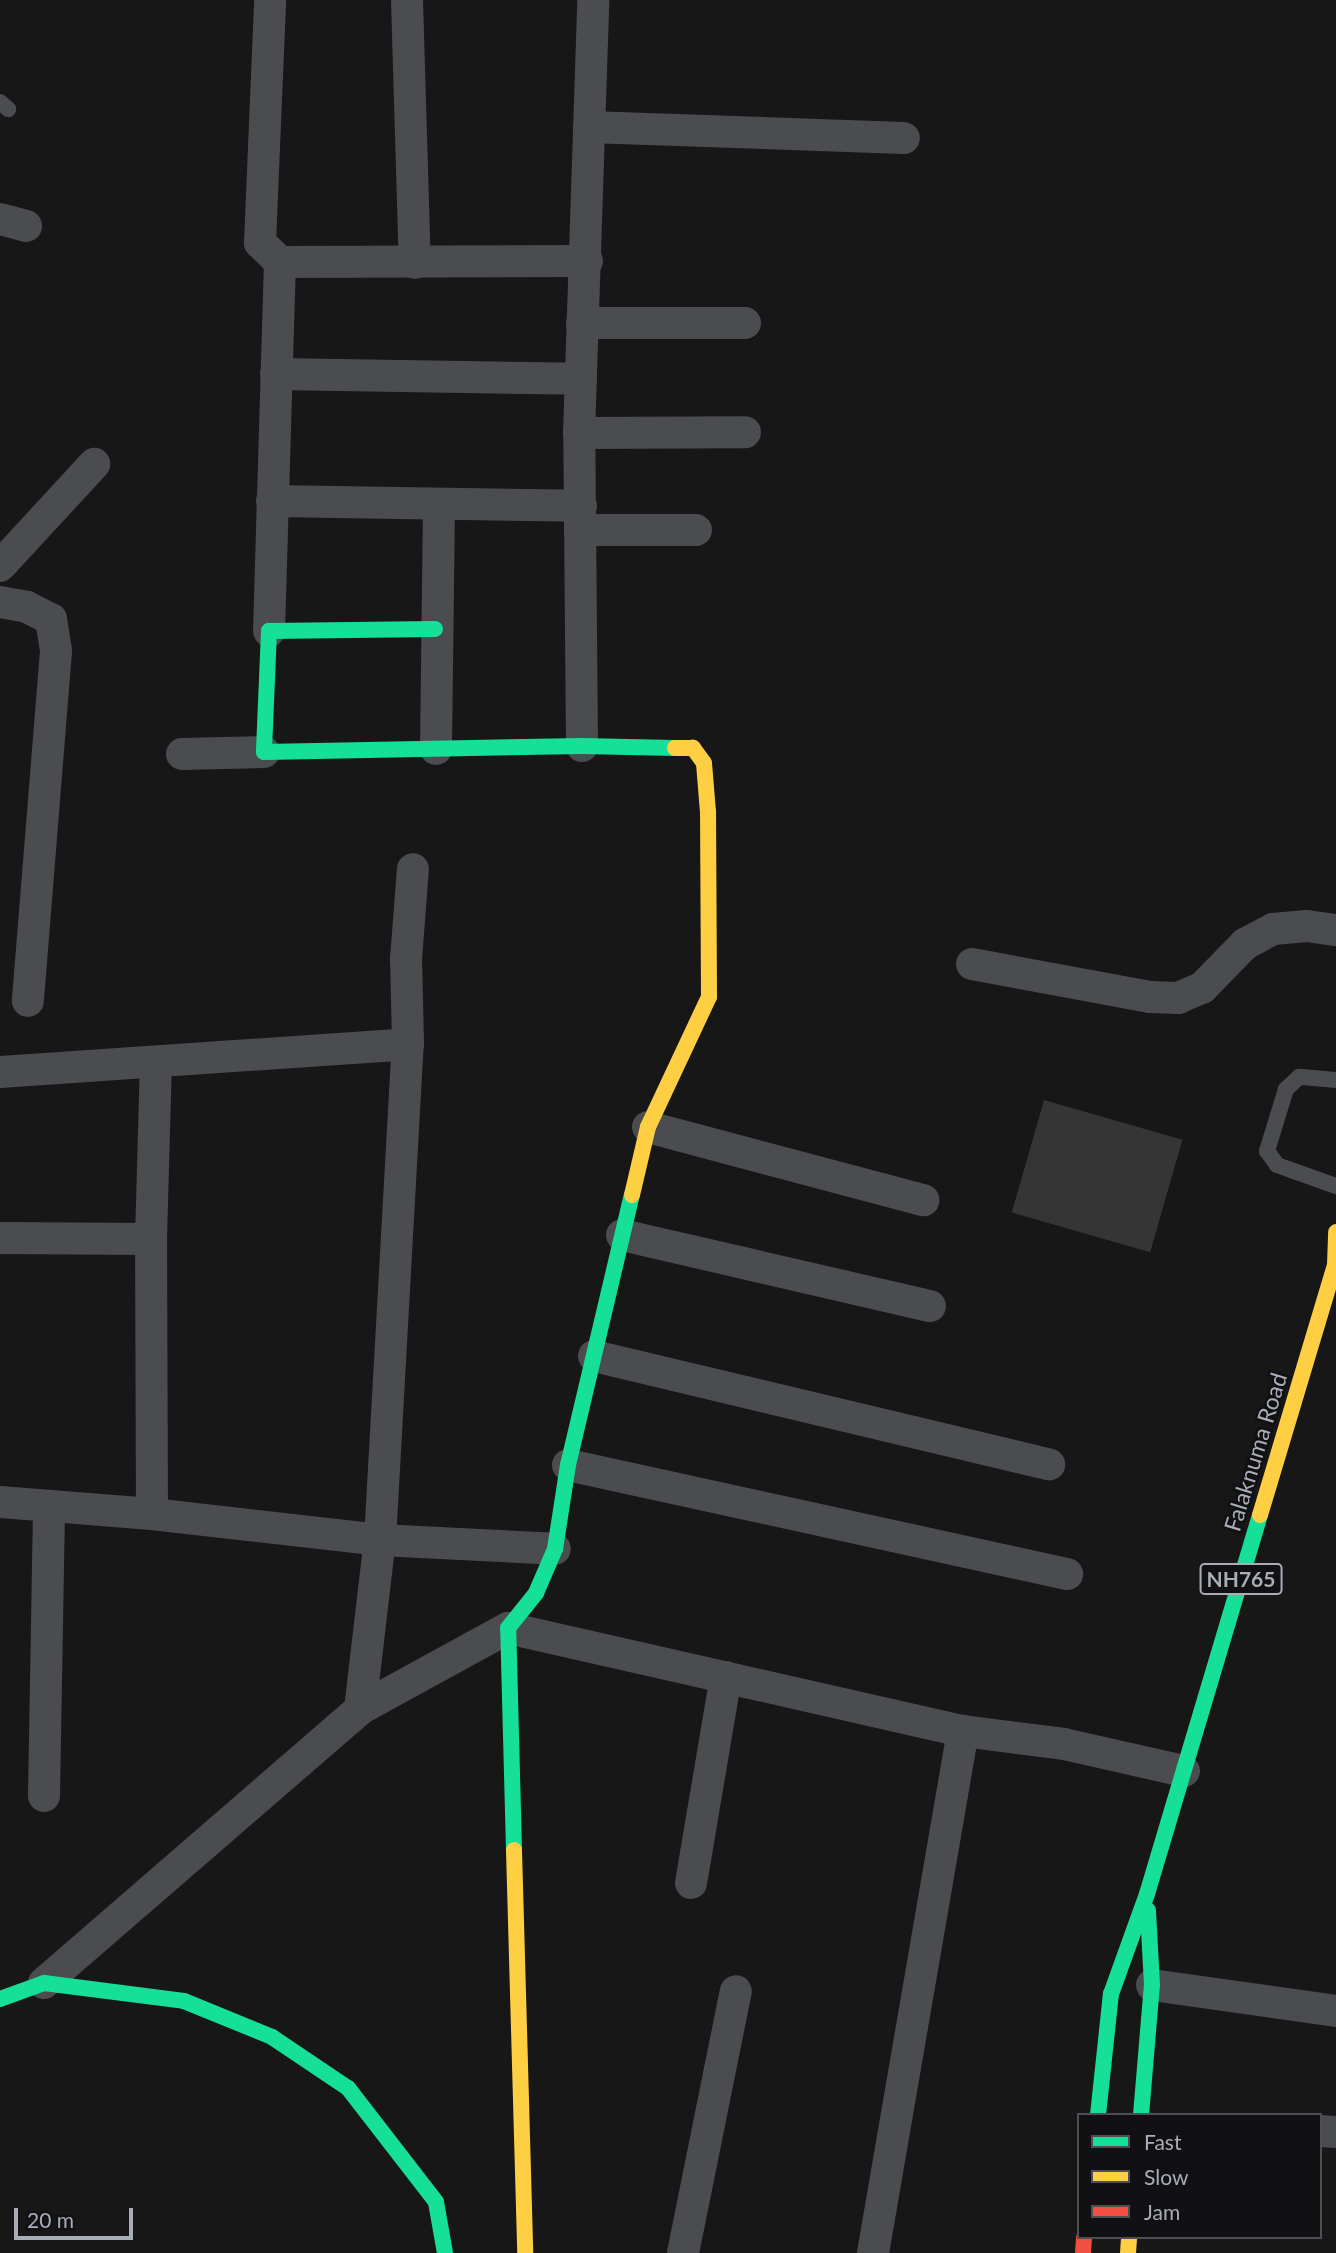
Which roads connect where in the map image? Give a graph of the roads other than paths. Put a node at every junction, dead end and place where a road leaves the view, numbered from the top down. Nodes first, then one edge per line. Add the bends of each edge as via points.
1 (270, 0) edge
2 (407, 0) edge
3 (593, 0) edge
4 (589, 127) junction
5 (904, 138) dead end
6 (587, 261) junction
7 (280, 262) junction
8 (415, 263) junction
9 (582, 323) junction
10 (745, 323) dead end
11 (276, 374) junction
12 (581, 379) junction
13 (745, 432) dead end
14 (579, 433) junction
15 (94, 464) dead end
16 (272, 501) junction
17 (439, 505) junction
18 (580, 518) junction
19 (696, 530) dead end
20 (0, 566) edge
21 (0, 602) edge
22 (435, 629) junction
23 (269, 631) junction
24 (582, 746) junction
25 (436, 749) junction
26 (264, 752) junction
27 (182, 754) dead end
28 (413, 869) dead end
29 (1336, 930) edge
30 (972, 964) dead end
31 (28, 1001) dead end
32 (408, 1044) junction
33 (156, 1063) junction
34 (0, 1072) edge
35 (1336, 1080) edge
36 (648, 1126) junction
37 (1336, 1186) edge
38 (923, 1200) dead end
39 (1336, 1232) edge
40 (622, 1236) junction
41 (0, 1238) edge
42 (151, 1239) junction
43 (1335, 1264) edge
44 (930, 1306) dead end
45 (594, 1356) junction
46 (1049, 1464) dead end
47 (569, 1465) junction
48 (0, 1502) edge
49 (49, 1506) junction
50 (152, 1514) junction
51 (380, 1540) junction
52 (555, 1549) junction
53 (1067, 1574) dead end
54 (508, 1628) junction
55 (726, 1677) junction
56 (360, 1709) junction
57 (963, 1731) junction
58 (1184, 1771) junction
59 (44, 1796) dead end
60 (691, 1883) dead end
61 (1147, 1894) junction
62 (44, 1983) junction
63 (1152, 1985) junction
64 (736, 1991) dead end
65 (0, 1999) edge
66 (1336, 2011) edge
67 (1098, 2113) edge
68 (1140, 2113) edge
69 (445, 2253) edge
70 (525, 2253) edge
71 (683, 2253) edge
72 (873, 2253) edge

1 - 7 street via 260,243
2 - 8 street
3 - 4 street
4 - 5 street
4 - 6 street
6 - 8 street
6 - 9 street
7 - 8 street
7 - 11 street
9 - 10 street
9 - 12 street
11 - 12 street
11 - 16 street
12 - 14 street
13 - 14 street
14 - 18 street
15 - 20 street
16 - 17 street
16 - 23 street
17 - 18 street
17 - 22 street
18 - 19 street
18 - 24 street
21 - 31 street via 27,607 51,619 56,651
22 - 23 main road
22 - 25 street
23 - 26 main road
24 - 25 main road
24 - 36 main road via 693,748 704,764 709,997
25 - 26 main road
26 - 27 street
28 - 32 street via 406,959
29 - 30 street via 1307,926 1273,929 1245,944 1202,988 1178,998 1150,997
32 - 33 street
32 - 51 street
33 - 34 street
33 - 42 street
35 - 37 lane via 1299,1077 1286,1089 1267,1151 1277,1165
36 - 38 street
36 - 40 main road
39 - 43 main road, Falaknuma Road / NH765
40 - 44 street
40 - 45 main road
41 - 42 street
42 - 50 street
43 - 58 main road, Falaknuma Road / NH765
45 - 46 street
45 - 47 main road
47 - 52 main road
47 - 53 street
48 - 49 street
49 - 50 street
49 - 59 street
50 - 51 street
51 - 52 street
51 - 56 street
52 - 54 main road via 536,1593
54 - 55 street
54 - 56 street
54 - 70 main road
55 - 57 street
55 - 60 street
56 - 62 street
57 - 58 street via 1064,1744
57 - 72 street
58 - 61 main road, Falaknuma Road / NH765
61 - 63 main road, Falaknuma Road / NH765
61 - 67 main road, Falaknuma Road / NH765 via 1111,1994
62 - 65 main road
62 - 69 main road via 184,2001 272,2037 305,2059 348,2088 436,2202
63 - 66 street
63 - 68 main road, Falaknuma Road / NH765
64 - 71 street

